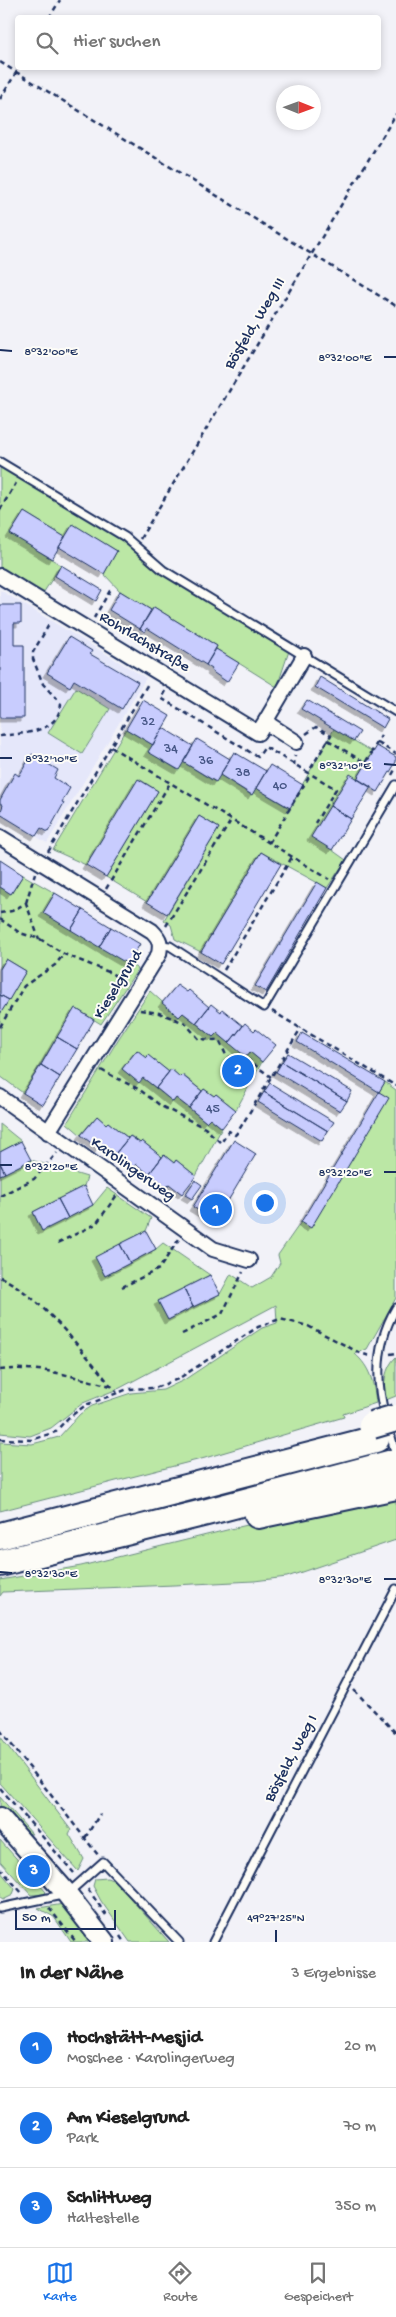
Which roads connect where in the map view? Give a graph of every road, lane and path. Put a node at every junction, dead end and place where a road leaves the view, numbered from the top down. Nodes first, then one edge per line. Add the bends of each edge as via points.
1 (60, 0) edge
2 (51, 15) edge
3 (0, 62) edge
4 (17, 72) junction
5 (0, 99) edge
6 (396, 114) edge
7 (311, 255) junction
8 (396, 306) edge
9 (0, 462) edge
10 (21, 474) junction
11 (0, 510) edge
12 (136, 546) junction
13 (0, 576) edge
14 (111, 589) dead end
15 (57, 610) junction
16 (97, 612) dead end
17 (304, 656) junction
18 (156, 670) junction
19 (171, 680) junction
20 (396, 712) edge
21 (265, 722) junction
22 (0, 736) edge
23 (381, 736) dead end
24 (328, 740) junction
25 (296, 742) joint
26 (378, 742) junction
27 (111, 746) junction
28 (396, 754) edge
29 (309, 774) junction
30 (170, 783) junction
31 (396, 785) edge
32 (232, 820) junction
33 (315, 823) dead end
34 (0, 838) edge
35 (269, 844) junction
36 (292, 857) junction
37 (42, 862) junction
38 (338, 884) junction
39 (100, 899) junction
40 (26, 904) junction
41 (0, 913) edge
42 (0, 919) edge
43 (40, 939) junction
44 (160, 941) junction
45 (64, 954) junction
46 (219, 978) junction
47 (137, 989) junction
48 (128, 1003) junction
49 (264, 1007) junction
50 (0, 1028) edge
51 (301, 1028) junction
52 (91, 1063) junction
53 (271, 1077) junction
54 (396, 1086) edge
55 (0, 1097) edge
56 (48, 1132) junction
57 (65, 1144) junction
58 (124, 1186) junction
59 (0, 1196) edge
60 (186, 1230) junction
61 (58, 1243) dead end
62 (250, 1260) joint
63 (0, 1277) edge
64 (122, 1287) dead end
65 (396, 1308) edge
66 (182, 1334) dead end
67 (378, 1358) junction
68 (0, 1370) edge
69 (112, 1387) junction
70 (118, 1393) junction
71 (385, 1429) edge
72 (0, 1439) edge
73 (392, 1471) edge
74 (0, 1536) edge
75 (0, 1563) edge
76 (396, 1589) edge
77 (348, 1683) junction
78 (0, 1730) edge
79 (396, 1733) edge
80 (0, 1788) edge
81 (100, 1814) dead end
82 (0, 1818) edge
83 (85, 1838) junction
84 (103, 1862) junction
85 (0, 1868) edge
86 (74, 1887) junction
87 (42, 1900) junction
88 (30, 1902) junction
89 (0, 1908) edge
90 (109, 1920) dead end
91 (111, 1938) edge
92 (76, 1942) edge
93 (124, 1942) edge
94 (179, 1942) edge
95 (212, 1942) edge

1 - 2 path
3 - 4 path
4 - 5 path
4 - 7 path
6 - 7 path, Bösfeld, Weg III
7 - 8 path
7 - 12 path, Bösfeld, Weg III
9 - 10 lane
10 - 11 path
10 - 12 lane
12 - 17 lane via 164,570
13 - 15 street, Rohrlachstraße
14 - 16 path
15 - 18 street, Rohrlachstraße
15 - 22 path via 33,652 33,659 43,684 61,704 58,715 38,731
17 - 20 lane
17 - 21 street
18 - 19 street, Rohrlachstraße
18 - 27 path
19 - 21 street, Rohrlachstraße via 258,733
19 - 29 path via 161,698 258,757 264,747
21 - 25 street
23 - 26 path
24 - 25 path via 331,735 316,727
24 - 26 path via 365,763
24 - 29 path
26 - 28 path
27 - 30 path
27 - 37 path
29 - 33 path via 336,789
29 - 35 path
30 - 32 path
30 - 39 path
31 - 38 lane
32 - 35 path
32 - 44 path
34 - 37 street, Kieselgrund
35 - 36 path
36 - 38 path
36 - 46 path
37 - 39 street, Kieselgrund
37 - 40 path via 35,872
38 - 49 lane
39 - 44 street, Kieselgrund via 152,931
40 - 41 path
40 - 43 path
42 - 43 path via 20,933
43 - 45 path
44 - 46 lane
44 - 47 street, Kieselgrund via 159,954
45 - 47 path via 111,973
45 - 50 path via 55,965 24,986
46 - 49 lane
47 - 48 street, Kieselgrund
48 - 52 street, Kieselgrund
48 - 53 path via 184,1023 199,1039 219,1040 226,1055 234,1060 248,1060
49 - 51 path
51 - 53 path
51 - 54 path
52 - 53 path via 204,1128 221,1143 229,1131 237,1133
52 - 56 street, Kieselgrund
55 - 56 street, Karolingerweg
56 - 57 street, Karolingerweg
57 - 58 street, Karolingerweg
57 - 59 path via 34,1179
58 - 60 street, Karolingerweg
58 - 61 path via 96,1224
60 - 62 street, Karolingerweg via 213,1249
60 - 64 path via 159,1269
62 - 66 path via 222,1314
63 - 69 path via 13,1282 52,1317
65 - 67 lane via 389,1320
67 - 70 path via 360,1353 308,1326 280,1319 258,1328 178,1379 156,1388 128,1389
67 - 73 lane
68 - 69 path via 52,1371
69 - 70 path
70 - 72 path via 86,1406 55,1432 32,1440
71 - 74 highway via 261,1469
73 - 75 highway via 232,1521 207,1512
76 - 77 lane, Bösfeld, Weg I
77 - 79 path
77 - 95 lane, Bösfeld, Weg I
78 - 83 path
80 - 86 path
81 - 83 path
82 - 86 main road
83 - 84 path
84 - 86 lane
84 - 94 lane
85 - 88 path
86 - 87 lane
86 - 90 path
86 - 91 main road
87 - 88 lane
87 - 92 path
88 - 89 lane
91 - 93 path

